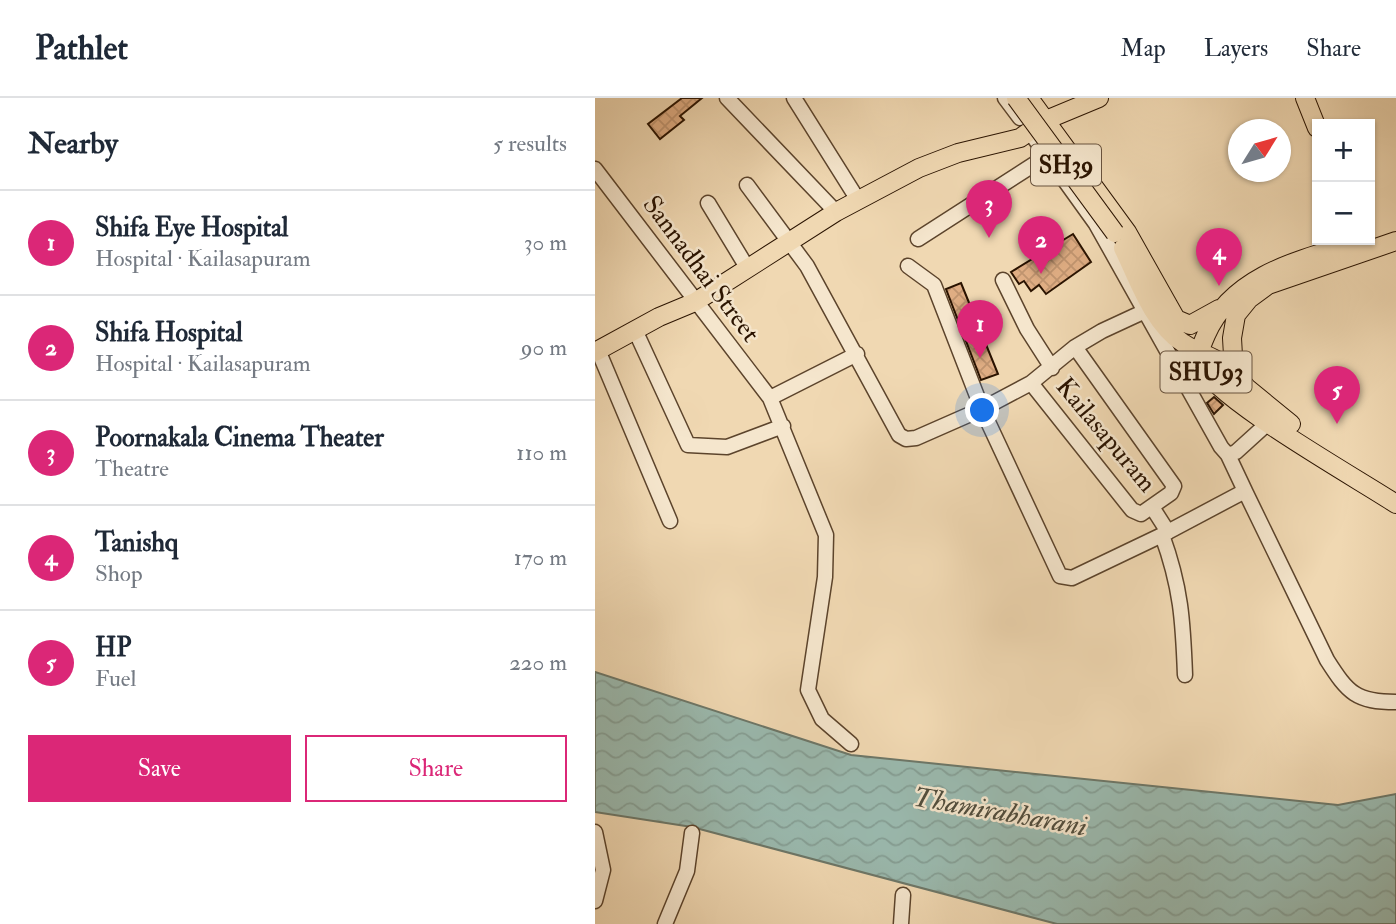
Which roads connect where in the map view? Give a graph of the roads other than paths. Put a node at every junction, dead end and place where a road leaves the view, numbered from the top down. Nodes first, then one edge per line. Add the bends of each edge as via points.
1 (727, 98) edge
2 (794, 98) edge
3 (1005, 98) edge
4 (1016, 98) edge
5 (1029, 98) edge
6 (1099, 98) edge
7 (1305, 98) edge
8 (1313, 119) edge
9 (1046, 120) junction
10 (1031, 133) junction
11 (1047, 156) junction
12 (595, 169) edge
13 (747, 185) dead end
14 (859, 200) junction
15 (708, 203) dead end
16 (836, 212) junction
17 (1396, 229) edge
18 (1375, 236) edge
19 (918, 239) dead end
20 (791, 242) junction
21 (1396, 242) edge
22 (1350, 245) edge
23 (908, 266) dead end
24 (748, 269) junction
25 (1003, 280) dead end
26 (695, 302) junction
27 (1224, 306) junction
28 (1143, 312) junction
29 (635, 330) junction
30 (1075, 347) junction
31 (597, 351) edge
32 (1200, 351) junction
33 (856, 354) junction
34 (1052, 368) junction
35 (1234, 373) junction
36 (1031, 383) junction
37 (770, 397) junction
38 (982, 409) junction
39 (1268, 423) junction
40 (783, 426) junction
41 (1228, 455) junction
42 (1396, 489) edge
43 (1245, 491) junction
44 (1396, 504) edge
45 (1152, 507) junction
46 (670, 522) dead end
47 (1165, 534) junction
48 (1185, 675) dead end
49 (1396, 702) edge
50 (851, 744) dead end
51 (595, 832) edge
52 (692, 832) dead end
53 (903, 895) dead end
54 (595, 901) edge
55 (665, 924) edge
56 (901, 924) edge

1 - 16 street
2 - 14 street
3 - 10 street
4 - 32 main road, SH39, bridge via 1115,233 1173,335
5 - 9 main road
6 - 9 main road
7 - 8 main road
9 - 10 main road
9 - 27 main road via 1127,232 1176,319 1190,325
10 - 11 street
10 - 14 main road via 919,168
11 - 19 street
11 - 28 street via 1096,225
12 - 26 street, Sannadhai Street
13 - 20 street
14 - 16 main road
15 - 24 street
16 - 20 main road
17 - 18 main road, SHU93
20 - 24 main road
20 - 33 street
21 - 35 main road, SHU93 via 1268,285 1249,299 1233,327
22 - 27 main road, SHU93 via 1274,271 1252,282
23 - 38 street via 934,285
24 - 26 main road
25 - 34 street
26 - 29 main road
26 - 37 street, Sannadhai Street
27 - 32 main road, SHU93
28 - 30 street
28 - 41 street
29 - 31 main road
29 - 40 street via 688,445 727,447
30 - 34 street
30 - 45 street, Kailasapuram via 1174,486
31 - 46 street
32 - 35 main road
32 - 39 main road, SHU93 via 1201,365 1209,377
33 - 37 street
33 - 38 street via 899,435 906,439
34 - 36 street
35 - 42 main road, SHU93 via 1274,412
36 - 38 street
36 - 45 street, Kailasapuram via 1132,510 1141,514
37 - 40 street, Sannadhai Street
38 - 47 street via 1060,576 1072,578
39 - 41 street
39 - 44 main road, SHU93
40 - 50 street, Sannadhai Street via 826,535 825,577 808,690 822,719
41 - 43 street
43 - 47 street
43 - 49 street via 1343,685 1371,702
45 - 47 street
47 - 48 street via 1182,602
51 - 54 street via 603,870
52 - 55 street via 684,881
53 - 56 street

